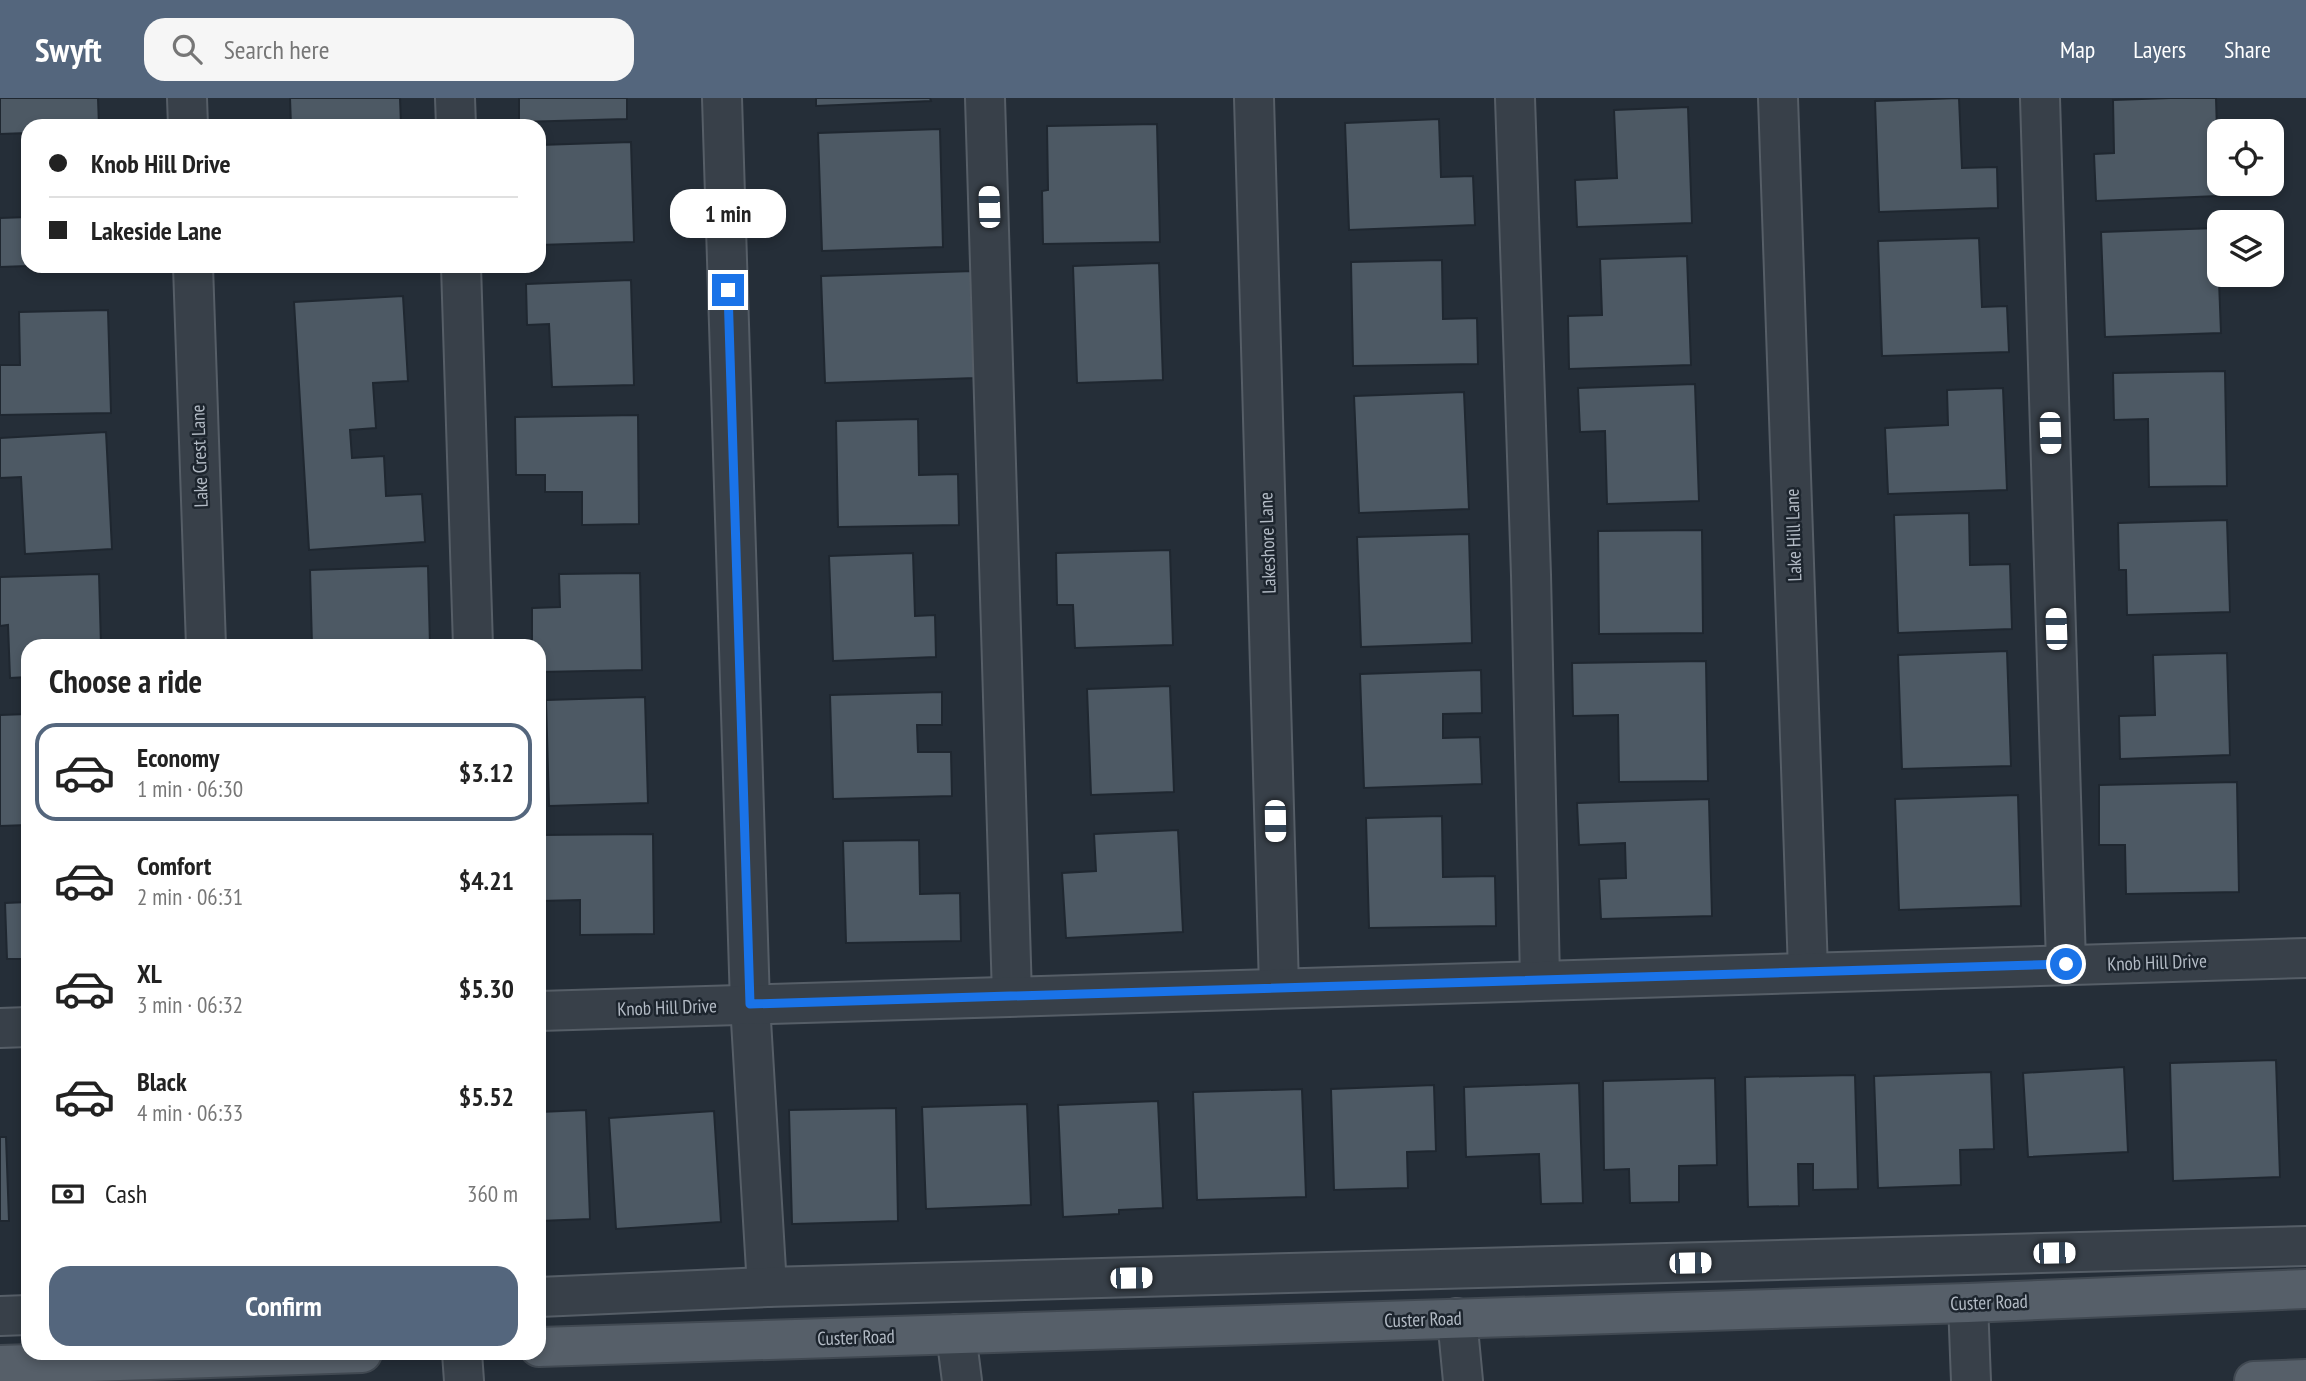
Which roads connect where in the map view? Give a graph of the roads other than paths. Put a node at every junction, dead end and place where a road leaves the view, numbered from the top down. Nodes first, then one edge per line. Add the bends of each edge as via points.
1 (187, 98) edge
2 (455, 98) edge
3 (722, 98) edge
4 (985, 98) edge
5 (1254, 98) edge
6 (1515, 98) edge
7 (1777, 98) edge
8 (2040, 98) edge
9 (188, 119) edge
10 (456, 119) edge
11 (193, 273) edge
12 (461, 273) edge
13 (206, 639) edge
14 (474, 639) edge
15 (2306, 958) edge
16 (2066, 964) junction
17 (1808, 971) junction
18 (1540, 979) junction
19 (1279, 987) junction
20 (1012, 996) junction
21 (750, 1004) junction
22 (546, 1011) edge
23 (21, 1027) edge
24 (0, 1028) edge
25 (2306, 1246) edge
26 (767, 1287) junction
27 (2306, 1289) edge
28 (546, 1297) edge
29 (1968, 1303) junction
30 (21, 1315) edge
31 (0, 1316) edge
32 (1457, 1318) junction
33 (956, 1334) junction
34 (546, 1347) edge
35 (151, 1360) edge
36 (462, 1360) edge
37 (0, 1365) edge
38 (2306, 1380) edge
39 (464, 1381) edge
40 (961, 1381) edge
41 (1463, 1381) edge
42 (1971, 1381) edge
43 (2254, 1381) edge

1 - 9 street
2 - 10 street
3 - 21 street
4 - 20 street
5 - 19 street, Lakeshore Lane
6 - 18 street
7 - 17 street, Lake Hill Lane
8 - 16 street
11 - 13 street, Lake Crest Lane
12 - 14 street
15 - 16 street, Knob Hill Drive
16 - 17 street, Knob Hill Drive
17 - 18 street, Knob Hill Drive
18 - 19 street, Knob Hill Drive
19 - 20 street, Knob Hill Drive
20 - 21 street, Knob Hill Drive
21 - 22 street, Knob Hill Drive
21 - 26 street
23 - 24 street
25 - 26 street
26 - 28 street
27 - 29 main road, Custer Road
29 - 32 main road, Custer Road
29 - 42 street
30 - 31 street
32 - 33 main road, Custer Road
32 - 41 street
33 - 34 main road, Custer Road
33 - 40 street
35 - 37 main road
36 - 39 street
38 - 43 main road

